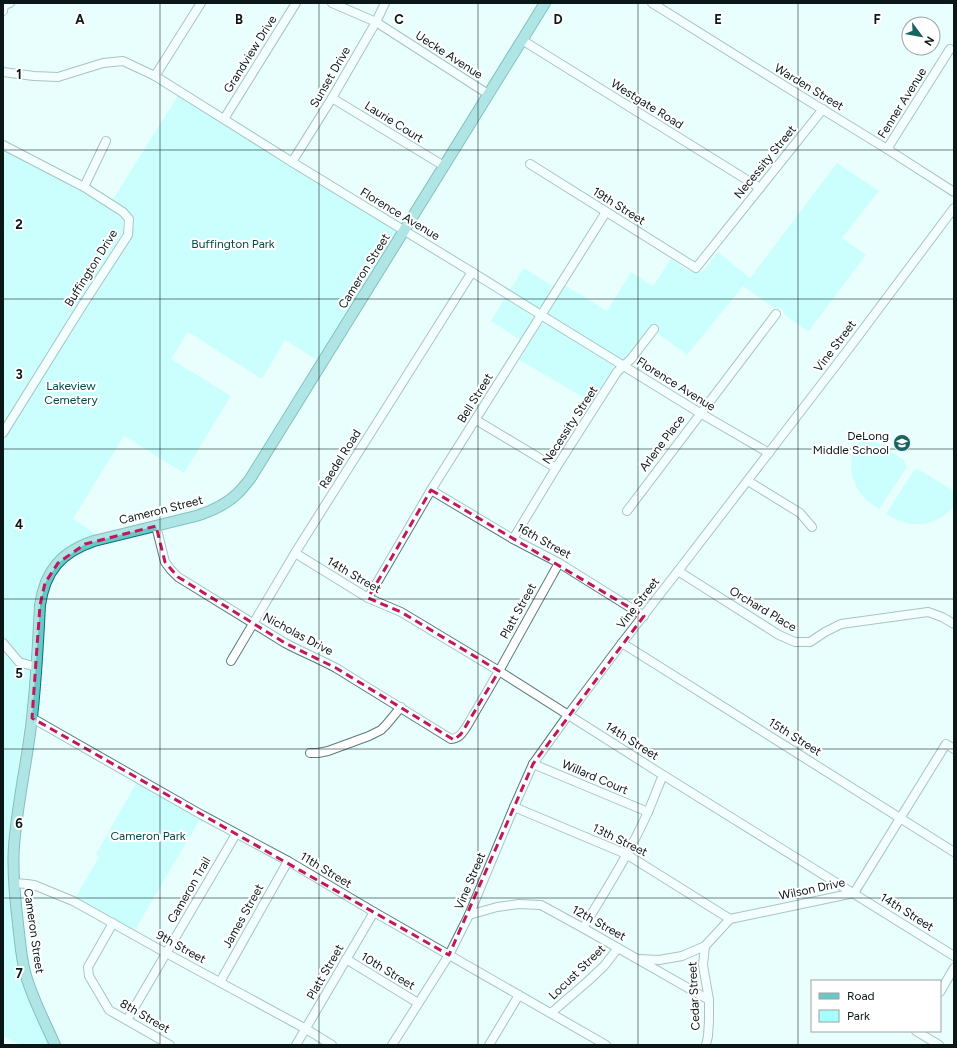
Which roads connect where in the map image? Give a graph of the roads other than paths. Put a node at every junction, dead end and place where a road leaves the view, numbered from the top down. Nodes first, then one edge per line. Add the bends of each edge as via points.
1 (10, 3) edge
2 (201, 3) edge
3 (296, 3) edge
4 (332, 3) edge
5 (385, 3) edge
6 (545, 3) edge
7 (652, 3) edge
8 (3, 11) edge
9 (376, 22) junction
10 (522, 40) junction
11 (950, 49) dead end
12 (3, 72) edge
13 (155, 76) junction
14 (488, 94) junction
15 (332, 98) junction
16 (823, 109) junction
17 (224, 119) junction
18 (106, 141) dead end
19 (3, 145) edge
20 (887, 149) junction
21 (292, 162) junction
22 (530, 164) dead end
23 (444, 166) junction
24 (84, 187) junction
25 (760, 188) junction
26 (954, 192) edge
27 (954, 208) edge
28 (606, 212) junction
29 (404, 230) junction
30 (696, 268) joint
31 (472, 272) junction
32 (776, 314) dead end
33 (541, 316) junction
34 (654, 329) dead end
35 (624, 366) junction
36 (700, 413) junction
37 (476, 420) junction
38 (3, 433) edge
39 (769, 454) junction
40 (556, 468) junction
41 (748, 481) junction
42 (431, 490) junction
43 (627, 510) dead end
44 (156, 526) junction
45 (812, 527) dead end
46 (513, 538) junction
47 (295, 553) junction
48 (559, 563) junction
49 (678, 571) junction
50 (368, 598) junction
51 (644, 616) junction
52 (253, 624) junction
53 (954, 624) edge
54 (3, 642) edge
55 (622, 643) junction
56 (231, 661) dead end
57 (36, 667) junction
58 (499, 671) junction
59 (401, 707) junction
60 (568, 715) junction
61 (32, 718) junction
62 (456, 738) joint
63 (954, 749) edge
64 (310, 753) dead end
65 (533, 764) junction
66 (663, 775) junction
67 (514, 807) junction
68 (648, 812) junction
69 (901, 818) junction
70 (236, 834) junction
71 (954, 852) edge
72 (626, 854) junction
73 (288, 861) junction
74 (14, 883) junction
75 (854, 893) junction
76 (374, 912) junction
77 (469, 915) junction
78 (730, 918) junction
79 (113, 923) junction
80 (583, 928) junction
81 (705, 946) junction
82 (618, 948) junction
83 (166, 953) junction
84 (449, 955) junction
85 (954, 956) edge
86 (346, 960) junction
87 (639, 960) junction
88 (954, 968) edge
89 (220, 982) junction
90 (941, 990) edge
91 (519, 995) junction
92 (709, 1000) junction
93 (418, 1003) junction
94 (551, 1013) junction
95 (127, 1020) junction
96 (306, 1029) junction
97 (924, 1033) edge
98 (604, 1044) edge
99 (55, 1045) edge
100 (170, 1045) edge
101 (296, 1045) edge
102 (332, 1045) edge
103 (392, 1045) edge
104 (489, 1045) edge
105 (706, 1045) edge
106 (921, 1045) edge
107 (938, 1045) edge

1 - 8 street via 4,4
2 - 13 street
3 - 17 street, Grandview Drive
4 - 9 street, Uecke Avenue
5 - 9 street, Sunset Drive
6 - 10 main road, Cameron Street
7 - 16 street, Warden Street
9 - 14 street, Uecke Avenue
9 - 15 street, Sunset Drive
10 - 14 main road, Cameron Street
10 - 25 street, Westgate Road
11 - 20 street, Fenner Avenue
12 - 13 street, Florence Avenue via 58,77 103,63 123,60
13 - 17 street, Florence Avenue
14 - 23 main road, Cameron Street
15 - 21 street, Sunset Drive
15 - 23 street, Laurie Court
16 - 20 street, Warden Street
16 - 25 street, Necessity Street
17 - 21 street, Florence Avenue
18 - 24 street
19 - 24 street, Buffington Drive
20 - 26 street, Warden Street
21 - 29 street, Florence Avenue
22 - 28 street, 19th Street
23 - 29 main road, Cameron Street
24 - 38 street, Buffington Drive via 123,212 129,219 128,235
25 - 30 street, Necessity Street
27 - 39 street, Vine Street
28 - 30 street, 19th Street
28 - 33 street, Bell Street
29 - 31 street, Florence Avenue
29 - 44 main road, Cameron Street via 250,479 238,494 211,511
31 - 33 street, Florence Avenue
31 - 47 street, Raedel Road
32 - 36 street, Arlene Place
33 - 35 street, Florence Avenue
33 - 37 street, Bell Street
34 - 35 street, Necessity Street
35 - 36 street, Florence Avenue
35 - 40 street, Necessity Street via 617,372
36 - 39 street, Florence Avenue
36 - 43 street, Arlene Place
37 - 40 street
37 - 42 street, Bell Street
39 - 41 street, Vine Street
40 - 46 street, Necessity Street
41 - 45 street via 800,513
41 - 49 street, Vine Street
42 - 46 street, 16th Street
42 - 50 street, Bell Street
44 - 52 street, Nicholas Drive via 165,562 171,570
44 - 57 main road, Cameron Street via 85,544 58,562 42,594
46 - 48 street, 16th Street
47 - 50 street, 14th Street
47 - 52 street, Raedel Road
48 - 51 street, 16th Street
48 - 58 street, Platt Street
49 - 51 street, Vine Street
49 - 53 street, Orchard Place via 779,635 795,642 810,642 841,624 928,612 942,616
50 - 58 street, 14th Street via 401,612
51 - 55 street, Vine Street
52 - 56 street, Raedel Road
52 - 59 street, Nicholas Drive via 336,668
54 - 57 street via 19,662
55 - 60 street, Vine Street
55 - 69 street, 15th Street
57 - 61 main road, Cameron Street
58 - 60 street, 14th Street
58 - 62 street, Platt Street via 464,730
59 - 62 street, Nicholas Drive via 451,738
59 - 64 street via 381,730 328,751
60 - 65 street, Vine Street
60 - 66 street, 14th Street
61 - 70 street, 11th Street
61 - 74 main road, Cameron Street via 14,848
63 - 69 street, Wilson Drive via 946,744
65 - 67 street, Vine Street
65 - 68 street, Willard Court
66 - 68 street
66 - 75 street, 14th Street
67 - 72 street, 13th Street
67 - 77 street, Vine Street
68 - 72 street
69 - 71 street, 15th Street
69 - 75 street, Wilson Drive
70 - 73 street, 11th Street
70 - 83 street, Cameron Trail
72 - 78 street, 13th Street
72 - 80 street
73 - 76 street, 11th Street
73 - 89 street, James Street
74 - 79 street, 9th Street via 34,885 73,901
74 - 99 main road, Cameron Street via 25,973
75 - 78 street, Wilson Drive
75 - 85 street, 14th Street
76 - 84 street, 11th Street
76 - 86 street, Platt Street
77 - 80 street, 12th Street via 497,907 541,905
77 - 84 street, Vine Street
78 - 81 street
79 - 83 street, 9th Street
79 - 95 street, 8th Street via 88,967 89,976 109,1010
80 - 82 street, 12th Street
81 - 87 street via 682,956
81 - 92 street, Cedar Street via 703,965
82 - 87 street, 12th Street
82 - 94 street, Locust Street via 593,977
83 - 89 street, 9th Street
83 - 95 street, Cameron Trail
84 - 91 street, 11th Street
84 - 93 street, Vine Street
86 - 93 street, 10th Street
86 - 96 street, Platt Street
87 - 92 street, 12th Street
88 - 90 street
89 - 96 street, 9th Street
91 - 94 street, 11th Street
91 - 104 street
92 - 105 street, Cedar Street via 710,1021
93 - 103 street, Vine Street
94 - 98 street, 11th Street
95 - 100 street, 8th Street
96 - 101 street, Platt Street
96 - 102 street, 9th Street
97 - 106 street
97 - 107 street

